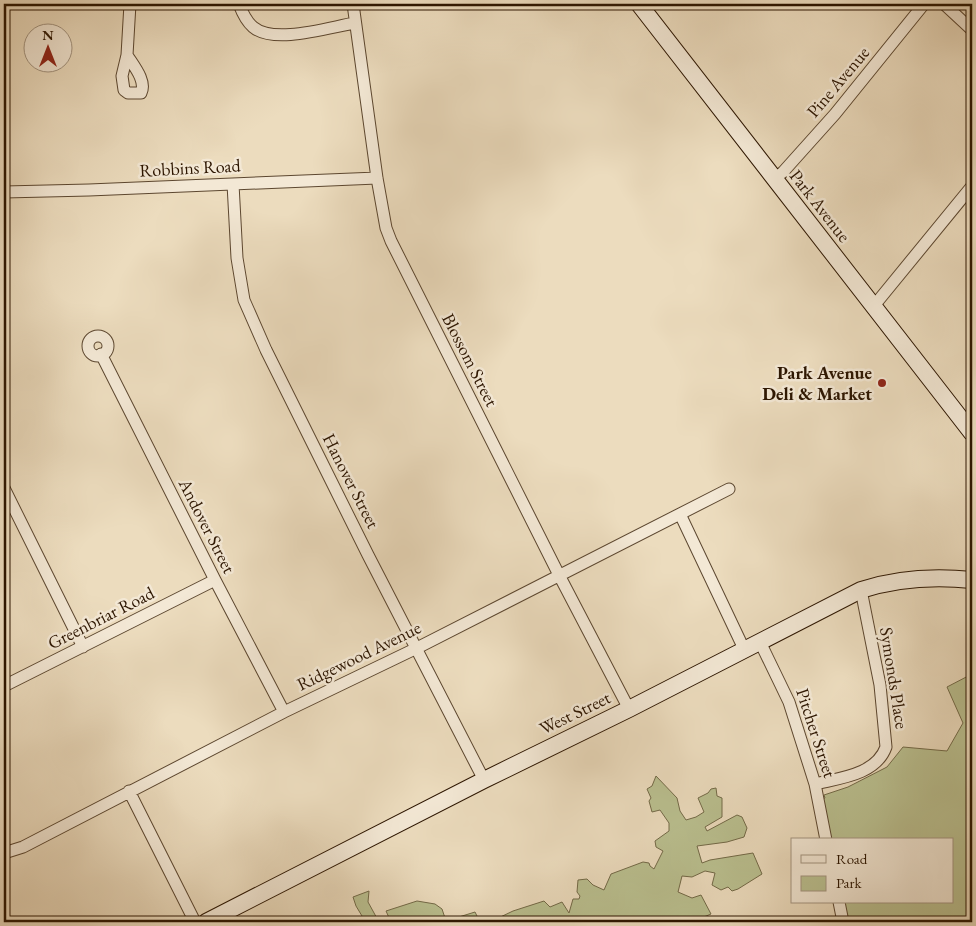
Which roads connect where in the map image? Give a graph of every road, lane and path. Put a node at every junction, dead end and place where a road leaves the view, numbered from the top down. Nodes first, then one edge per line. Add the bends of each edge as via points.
1 (130, 4) edge
2 (239, 4) edge
3 (353, 4) edge
4 (639, 4) edge
5 (924, 4) edge
6 (944, 4) edge
7 (356, 23) junction
8 (972, 30) edge
9 (127, 54) dead end
10 (377, 178) junction
11 (774, 179) junction
12 (233, 184) junction
13 (972, 186) edge
14 (4, 192) edge
15 (874, 307) junction
16 (102, 354) dead end
17 (972, 432) edge
18 (4, 488) edge
19 (729, 489) dead end
20 (680, 514) junction
21 (559, 575) junction
22 (215, 580) junction
23 (972, 580) edge
24 (861, 590) junction
25 (760, 642) junction
26 (83, 647) junction
27 (417, 648) junction
28 (744, 649) junction
29 (4, 686) edge
30 (629, 709) junction
31 (284, 712) junction
32 (484, 780) junction
33 (814, 784) junction
34 (129, 792) junction
35 (826, 838) edge
36 (4, 853) edge
37 (839, 904) edge
38 (195, 922) edge
39 (206, 922) edge
40 (843, 922) edge

1 - 9 street
2 - 7 street via 252,26 270,34 293,34
3 - 7 street, Blossom Street
4 - 11 street, Park Avenue
5 - 11 street, Pine Avenue via 835,114
6 - 8 street
7 - 10 street, Blossom Street
10 - 12 street, Robbins Road
10 - 21 street, Blossom Street via 391,241
11 - 15 street, Park Avenue
12 - 14 street, Robbins Road
12 - 27 street, Hanover Street via 237,258 244,300 266,350
13 - 15 street
15 - 17 street, Park Avenue
16 - 22 street, Andover Street
18 - 26 street
19 - 20 street, Ridgewood Avenue
20 - 21 street, Ridgewood Avenue
20 - 28 street
21 - 27 street, Ridgewood Avenue
21 - 30 street, Blossom Street
22 - 26 street, Greenbriar Road
22 - 31 street, Andover Street
23 - 24 street, West Street via 907,579
24 - 25 street, West Street
24 - 33 street, Symonds Place via 880,685 886,747 874,764 861,771
25 - 28 street, West Street
25 - 33 street, Pitcher Street via 789,702
26 - 29 street, Greenbriar Road
27 - 31 street, Ridgewood Avenue
27 - 32 street, Hanover Street
28 - 30 street, West Street
30 - 32 street, West Street
31 - 34 street, Ridgewood Avenue
32 - 39 street, West Street
33 - 35 street, Pitcher Street
34 - 36 street, Ridgewood Avenue via 23,847
34 - 38 street
37 - 40 street

